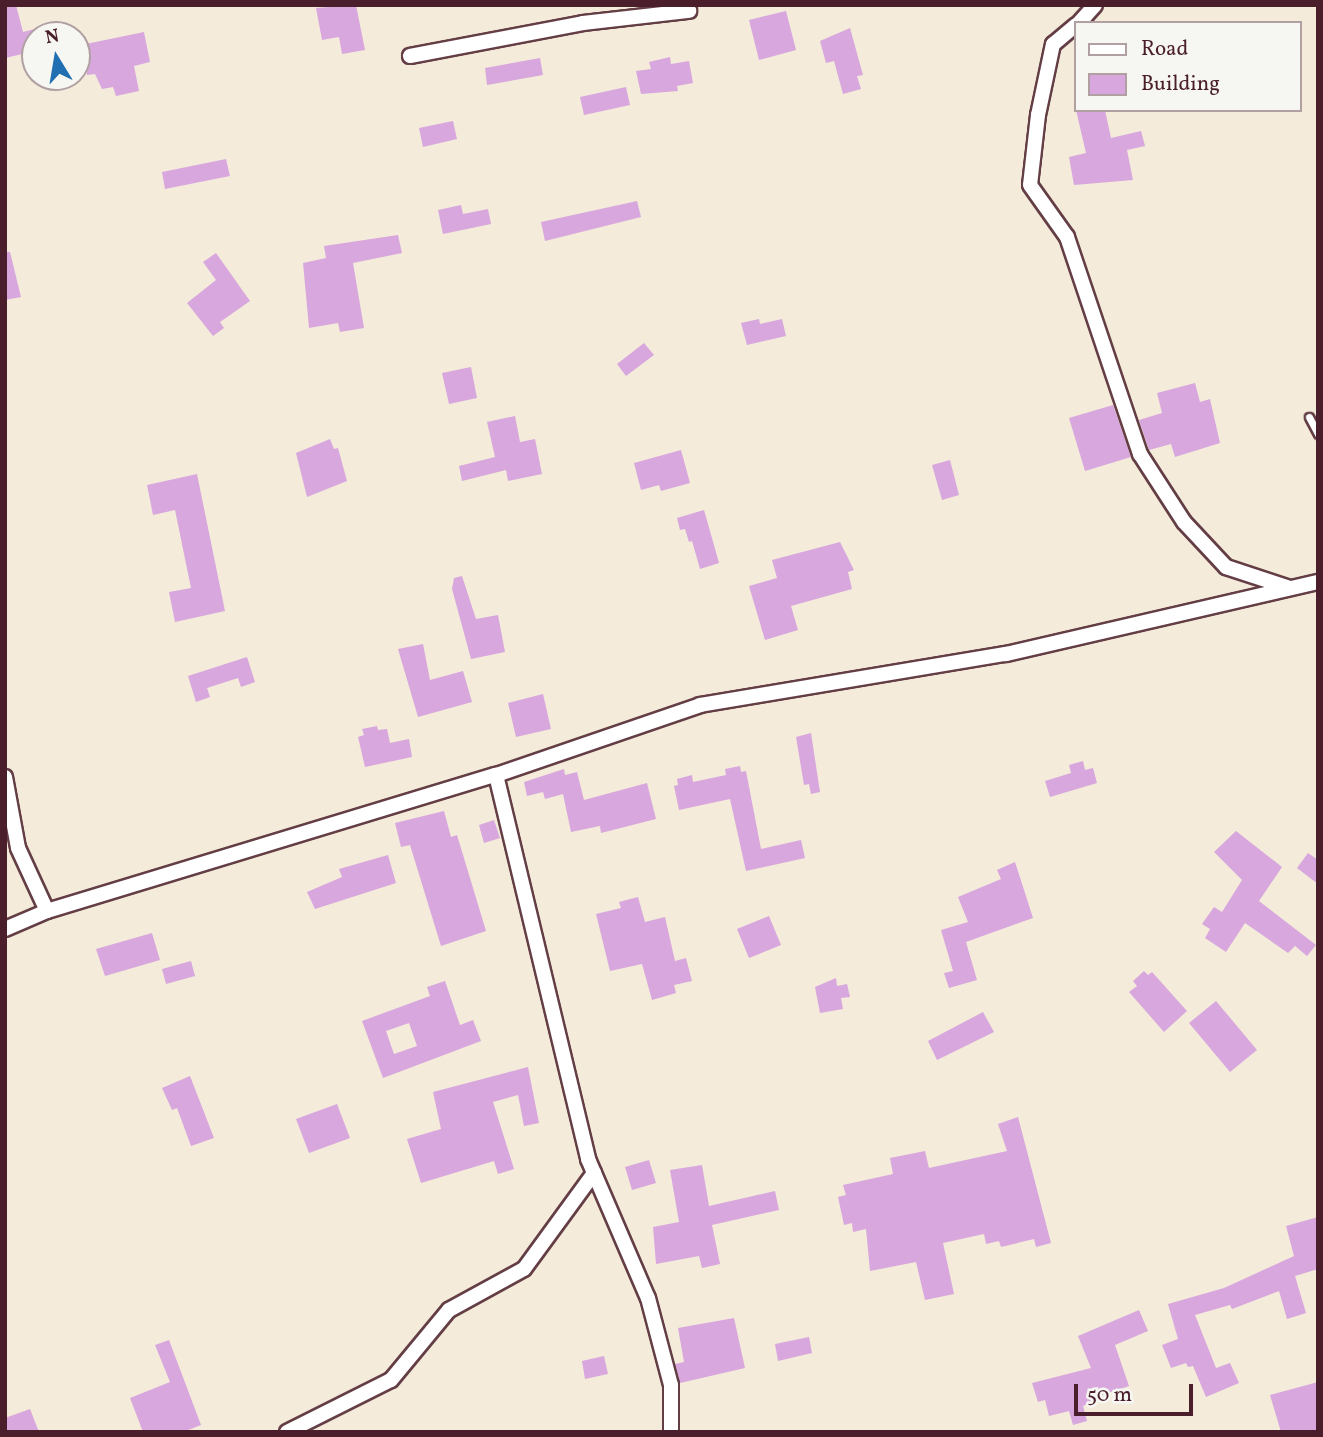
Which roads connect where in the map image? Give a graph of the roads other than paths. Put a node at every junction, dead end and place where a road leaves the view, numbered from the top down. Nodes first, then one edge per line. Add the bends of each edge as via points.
1 (1095, 5) edge
2 (689, 11) dead end
3 (1080, 21) edge
4 (1074, 26) edge
5 (410, 56) dead end
6 (1309, 417) dead end
7 (1318, 434) edge
8 (1318, 582) edge
9 (1291, 589) junction
10 (496, 775) junction
11 (5, 777) edge
12 (47, 911) junction
13 (5, 929) edge
14 (594, 1173) junction
15 (287, 1432) edge
16 (671, 1432) edge

1 - 3 street
2 - 5 street via 583,23
4 - 9 street via 1053,44 1030,186 1066,237 1140,454 1184,522 1226,567
6 - 7 lane
8 - 9 street
9 - 10 street via 1006,654 700,705
10 - 12 street
10 - 14 street
11 - 12 street via 18,848
12 - 13 street
14 - 15 street via 524,1269 449,1310 391,1380
14 - 16 street via 648,1298 671,1385

